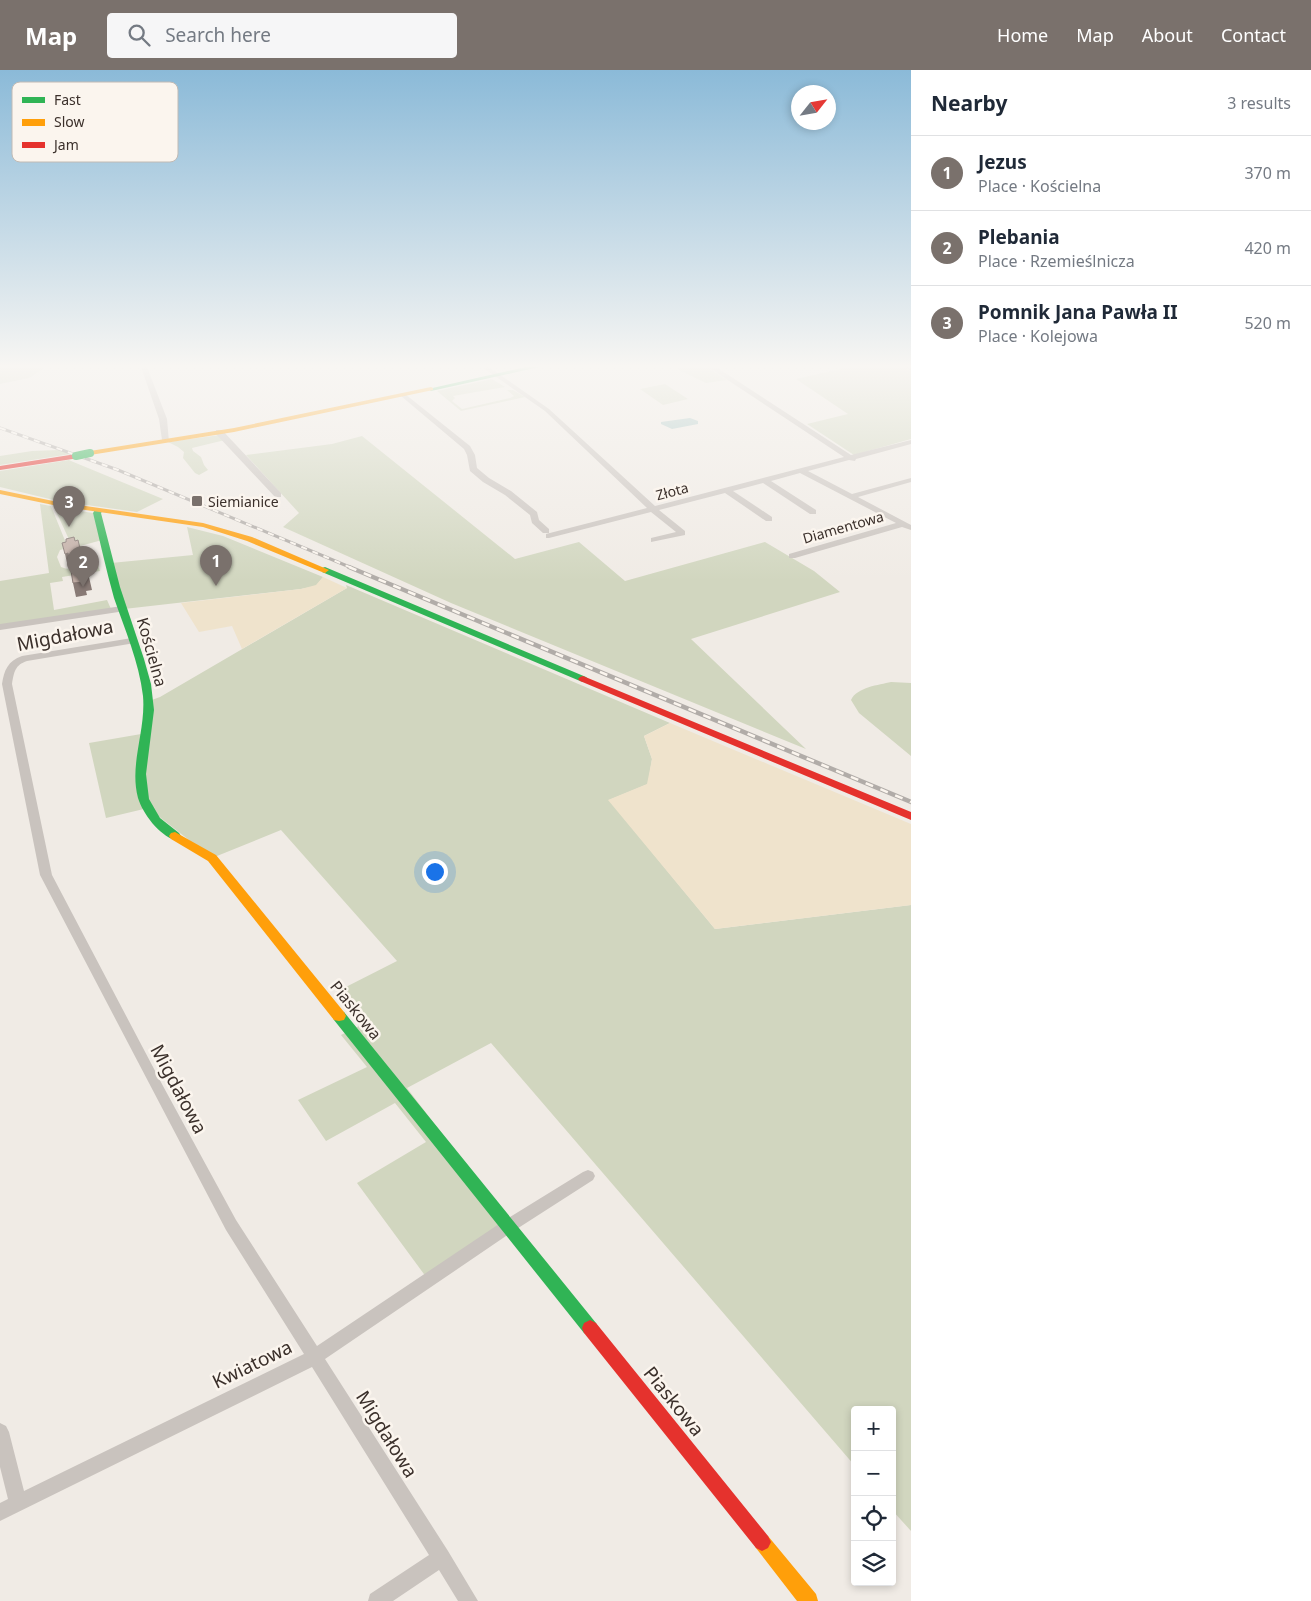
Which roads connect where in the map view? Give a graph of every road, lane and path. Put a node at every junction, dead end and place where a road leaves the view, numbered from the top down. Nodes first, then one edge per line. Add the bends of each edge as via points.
1 (176, 438) edge
2 (225, 438) edge
3 (455, 438) edge
4 (577, 438) edge
5 (820, 438) edge
6 (166, 440) joint
7 (911, 442) edge
8 (852, 459) junction
9 (0, 468) edge
10 (802, 471) junction
11 (911, 480) edge
12 (766, 481) junction
13 (728, 490) junction
14 (0, 492) edge
15 (278, 495) dead end
16 (851, 497) junction
17 (99, 510) junction
18 (654, 510) junction
19 (813, 512) dead end
20 (769, 519) dead end
21 (907, 525) edge
22 (654, 540) dead end
23 (792, 556) dead end
24 (122, 609) junction
25 (0, 627) edge
26 (132, 641) junction
27 (3, 685) edge
28 (911, 816) edge
29 (165, 829) joint
30 (588, 1176) dead end
31 (507, 1227) junction
32 (316, 1357) junction
33 (0, 1432) edge
34 (18, 1504) junction
35 (0, 1512) edge
36 (442, 1557) junction
37 (377, 1601) edge
38 (469, 1601) edge
39 (809, 1601) edge

1 - 6 street
2 - 15 street
3 - 18 street, Złota via 467,448 475,471 534,514 535,521 548,533
4 - 18 street
5 - 8 street
6 - 9 street, bridge
7 - 8 street, Złota
8 - 10 street, Złota
10 - 12 street, Złota
10 - 16 street
11 - 16 street
12 - 13 street, Złota
12 - 19 street
13 - 18 street, Złota
13 - 20 street
14 - 17 street
16 - 21 street
17 - 24 street, Kościelna via 97,513
17 - 28 street via 208,525 250,539
18 - 22 street via 682,533
21 - 23 street, Diamentowa
24 - 25 street
24 - 26 street, Kościelna
26 - 27 street, Migdałowa via 25,658 12,664
26 - 29 street, Kościelna via 149,701 141,779 144,799
27 - 32 street, Migdałowa via 46,875 231,1225
29 - 31 street, Piaskowa via 212,858
30 - 31 street
31 - 32 street, Kwiatowa
31 - 39 street, Piaskowa
32 - 34 street, Kwiatowa
32 - 36 street, Migdałowa
33 - 34 street
34 - 35 street, Kwiatowa
36 - 37 street
36 - 38 street, Migdałowa

